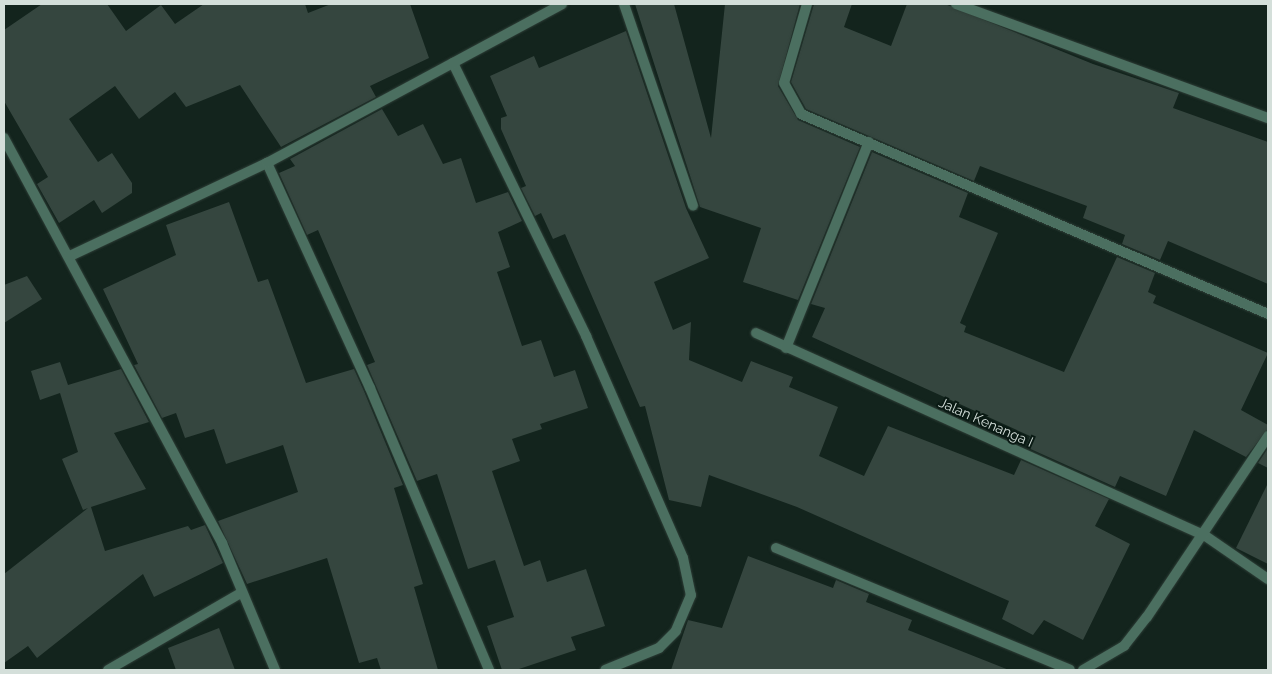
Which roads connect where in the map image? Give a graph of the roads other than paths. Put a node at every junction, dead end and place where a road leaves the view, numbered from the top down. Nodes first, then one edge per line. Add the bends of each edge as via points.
1 (562, 4) edge
2 (624, 4) edge
3 (807, 4) edge
4 (956, 4) edge
5 (452, 63) junction
6 (1268, 118) edge
7 (4, 138) edge
8 (869, 142) junction
9 (267, 163) junction
10 (693, 206) dead end
11 (70, 256) junction
12 (1268, 314) edge
13 (756, 334) dead end
14 (786, 348) junction
15 (1268, 436) edge
16 (1204, 536) junction
17 (776, 548) dead end
18 (1268, 579) edge
19 (241, 593) junction
20 (108, 670) edge
21 (275, 670) edge
22 (489, 670) edge
23 (605, 670) edge
24 (1070, 670) edge
25 (1083, 670) edge

1 - 5 street
2 - 10 street
3 - 8 street via 784,83 792,101 801,114
4 - 6 street
5 - 9 street
5 - 23 street via 586,336 683,558 691,595 676,631 658,648
7 - 11 street
8 - 12 street
8 - 14 street
9 - 11 street
9 - 22 street via 370,388
11 - 19 street via 222,543
13 - 14 street, Jalan Kenanga I
14 - 16 street, Jalan Kenanga I
15 - 16 street
16 - 18 street, Jalan Kenanga I
16 - 25 street via 1124,646
17 - 24 street
19 - 20 street
19 - 21 street

